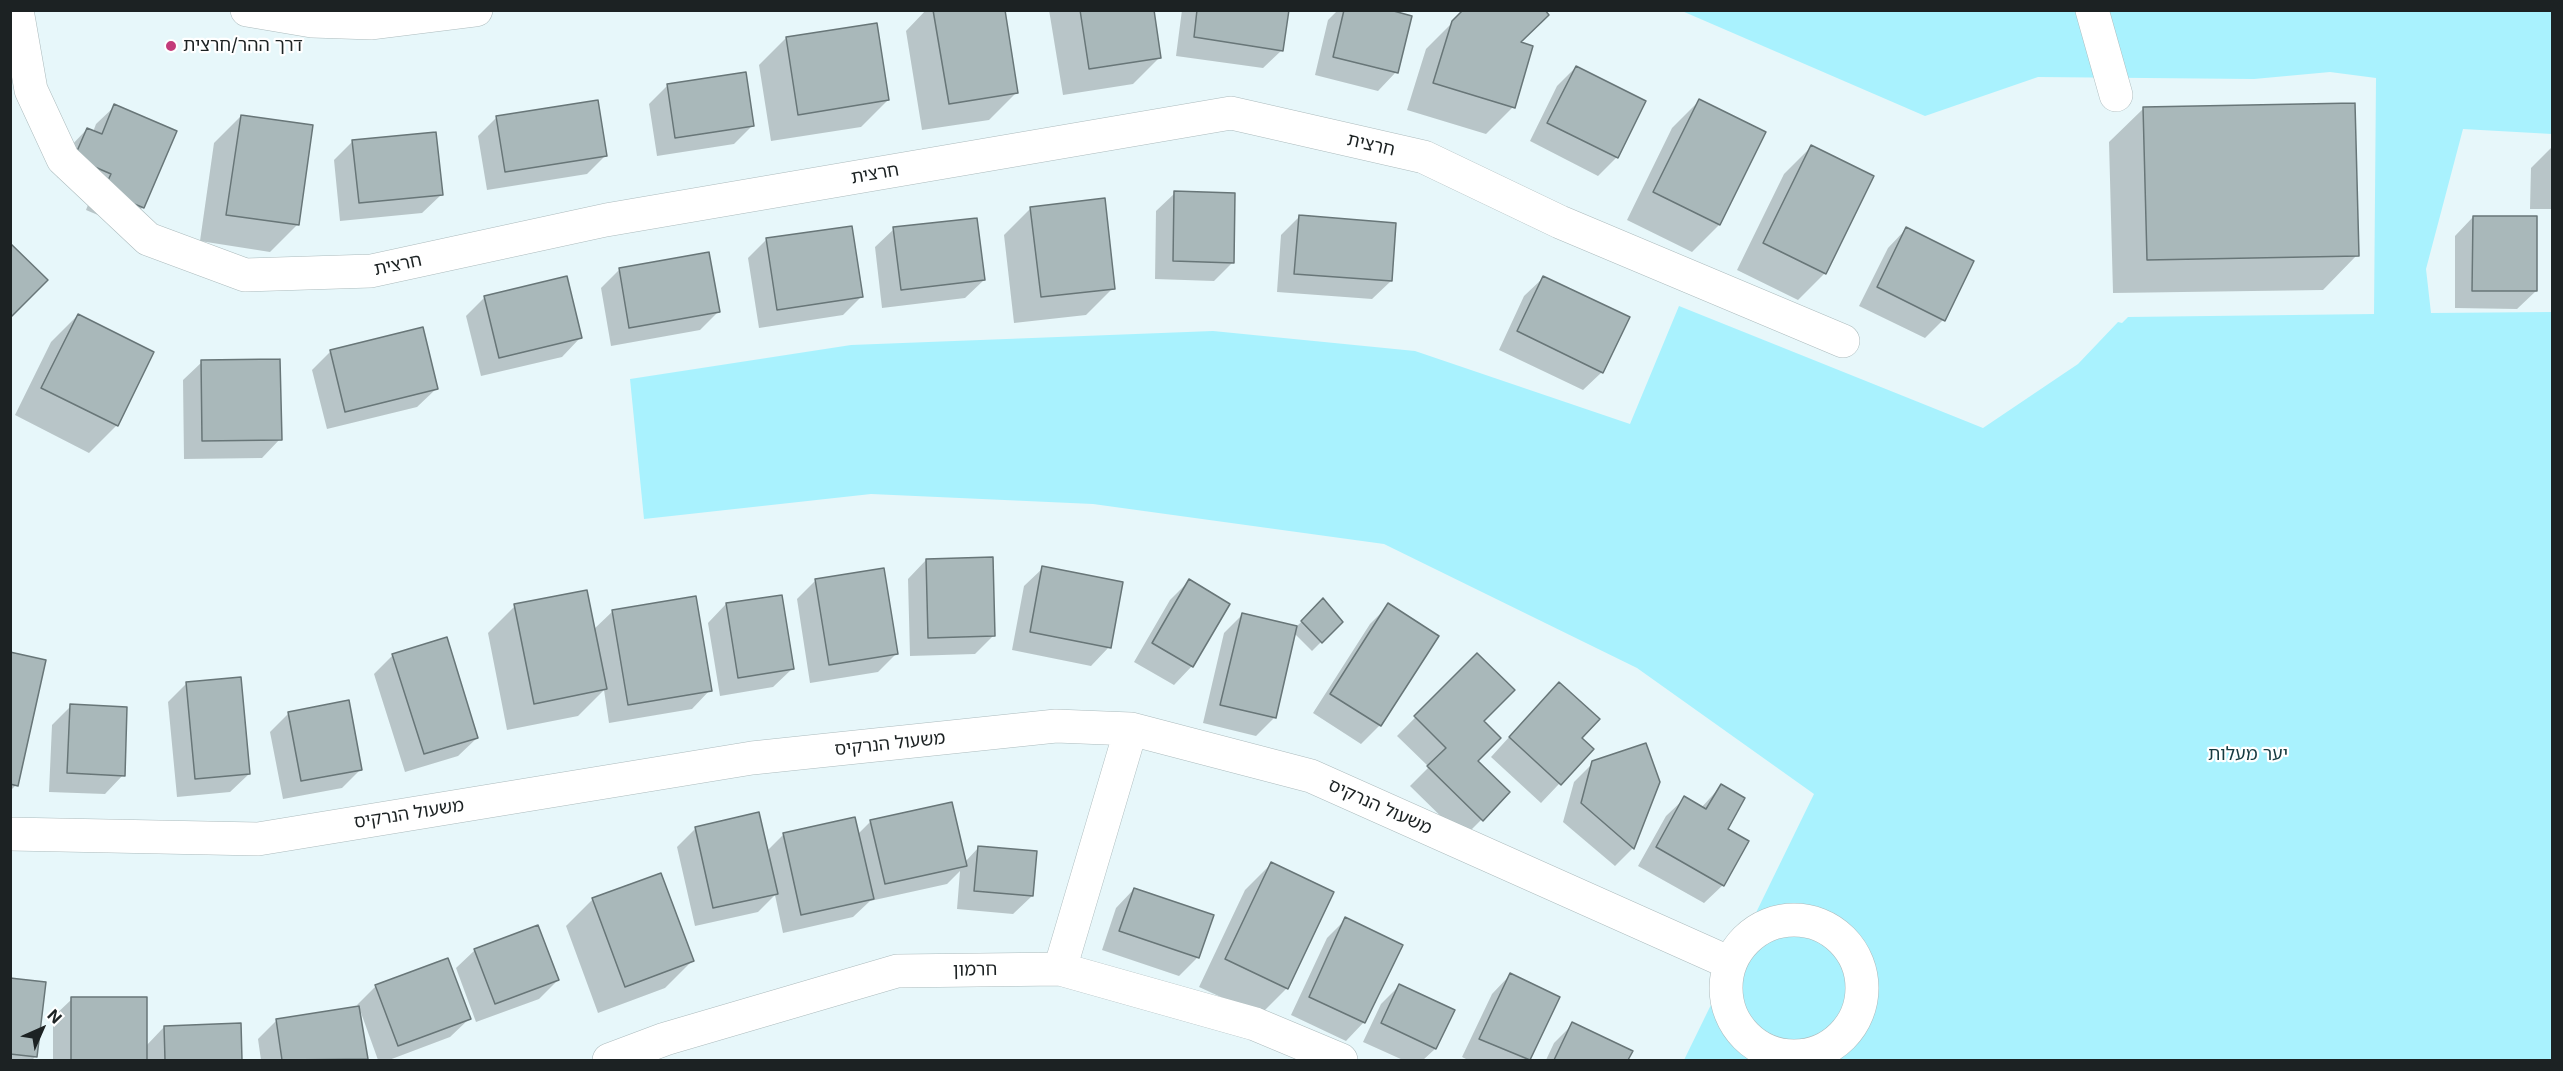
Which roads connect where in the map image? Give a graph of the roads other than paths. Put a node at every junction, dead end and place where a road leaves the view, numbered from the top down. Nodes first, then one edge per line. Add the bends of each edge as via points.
1 (17, 10) edge
2 (247, 10) edge
3 (476, 10) edge
4 (2092, 10) edge
5 (2116, 95) dead end
6 (1843, 341) dead end
7 (1131, 729) junction
8 (10, 834) edge
9 (1730, 963) junction
10 (1059, 969) junction
11 (668, 1050) edge
12 (609, 1060) edge
13 (1341, 1060) edge

1 - 6 street, חרצית via 31,90 63,159 148,239 245,275 371,271 606,220 1231,113 1424,157 1560,222
2 - 3 street via 312,21 372,23
4 - 5 street
7 - 8 street, משעול הנרקיס via 1056,726 752,758 258,839
7 - 9 street, משעול הנרקיס via 1311,776
7 - 10 street
9 - 9 street via 1725,986 1737,1028 1753,1044 1773,1054 1795,1057 1817,1053 1844,1034 1860,1005 1862,983 1856,961 1843,941 1825,927 1803,921 1780,921 1758,929 1741,944
10 - 11 street, חרמון via 897,971
10 - 13 street, חרמון via 1255,1024
11 - 12 street, חרמון

